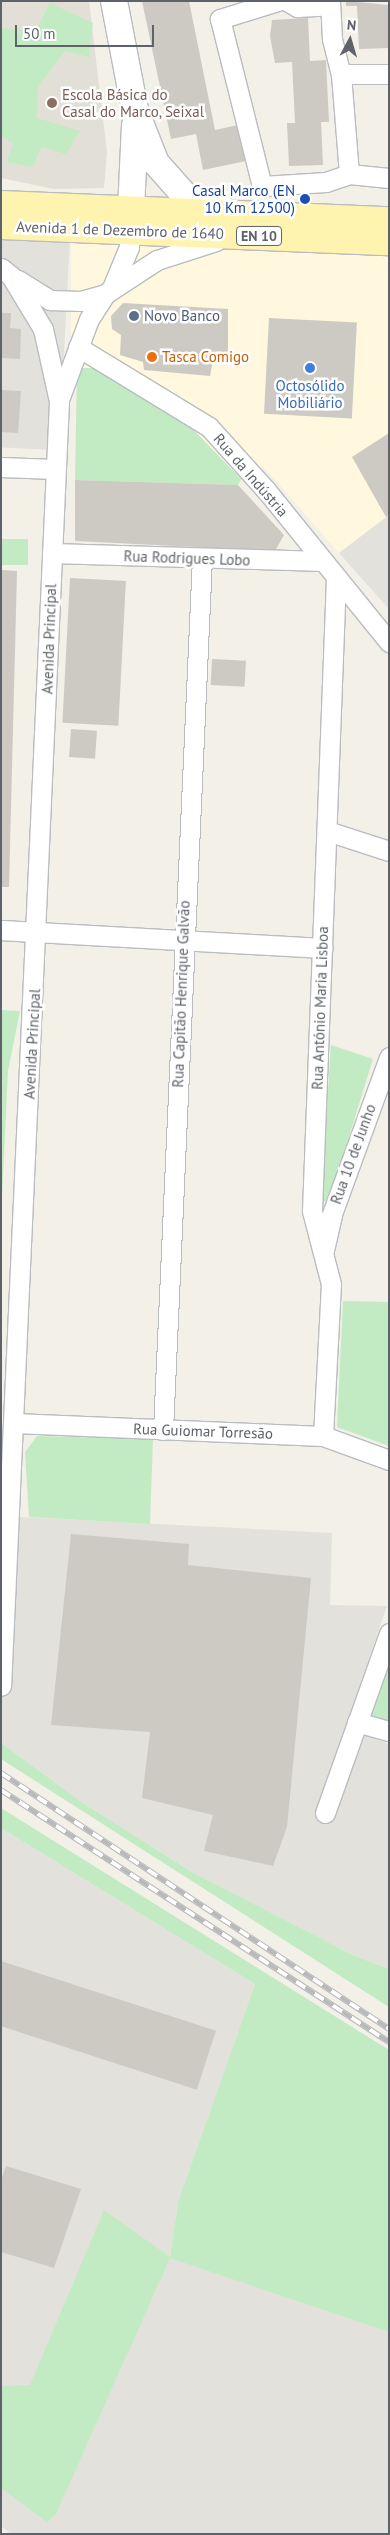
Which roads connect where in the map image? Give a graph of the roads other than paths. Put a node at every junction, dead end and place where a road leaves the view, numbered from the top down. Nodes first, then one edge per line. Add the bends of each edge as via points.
1 (114, 1) edge
2 (278, 1) edge
3 (287, 1) edge
4 (330, 3) edge
5 (341, 74) junction
6 (389, 74) edge
7 (135, 110) junction
8 (349, 174) junction
9 (389, 178) edge
10 (1, 205) edge
11 (131, 220) junction
12 (389, 221) edge
13 (1, 225) edge
14 (242, 225) junction
15 (389, 241) edge
16 (6, 272) edge
17 (109, 291) junction
18 (78, 347) junction
19 (59, 401) junction
20 (1, 467) edge
21 (55, 469) junction
22 (52, 553) junction
23 (202, 559) junction
24 (323, 562) junction
25 (336, 577) junction
26 (389, 642) edge
27 (327, 831) junction
28 (389, 851) edge
29 (1, 930) edge
30 (36, 931) junction
31 (182, 944) junction
32 (322, 948) junction
33 (389, 1057) edge
34 (323, 1254) junction
35 (10, 1314) edge
36 (14, 1423) junction
37 (163, 1430) junction
38 (323, 1436) junction
39 (389, 1460) edge
40 (6, 1534) edge
41 (389, 1633) edge
42 (1, 1686) edge
43 (357, 1722) junction
44 (389, 1731) edge
45 (325, 1813) dead end

1 - 7 main road
2 - 8 street via 220,19 262,186 324,182
3 - 4 street via 297,7
4 - 5 street via 332,39
5 - 6 street
5 - 8 street
7 - 11 main road
7 - 14 main road via 168,182 186,198
8 - 9 street
10 - 11 main road, Avenida 1 de Dezembro de 1640 / EN 10
11 - 13 main road, Avenida 1 de Dezembro de 1640 / EN 10
11 - 14 main road, Avenida 1 de Dezembro de 1640 / EN 10
11 - 17 street, Avenida Principal via 126,259
12 - 14 main road, Avenida 1 de Dezembro de 1640 / EN 10
14 - 15 main road, Avenida 1 de Dezembro de 1640 / EN 10
14 - 17 street, Avenida Principal via 166,256
16 - 17 street, Avenida Principal via 50,300 81,301
16 - 19 street, Avenida Principal via 43,329
17 - 18 street, Avenida Principal
18 - 19 street, Avenida Principal
18 - 24 street, Rua da Indústria via 209,427
19 - 21 street, Avenida Principal
20 - 21 street
21 - 22 street, Avenida Principal
22 - 23 street, Rua Rodrigues Lobo
22 - 30 street, Avenida Principal
23 - 24 street, Rua Rodrigues Lobo
23 - 31 street, Rua Capitão Henrique Galvão
24 - 25 street, Rua da Indústria
25 - 26 street, Rua da Indústria
25 - 27 street, Rua António Maria Lisboa
27 - 28 street
27 - 32 street, Rua António Maria Lisboa
29 - 30 street
30 - 31 street
30 - 35 street, Avenida Principal
31 - 32 street
31 - 37 street, Rua Capitão Henrique Galvão
32 - 34 street, Rua António Maria Lisboa via 312,1211
33 - 34 street, Rua 10 de Junho via 332,1214
34 - 38 street, Rua António Maria Lisboa via 331,1284
35 - 36 street, Avenida Principal
36 - 37 street, Rua Guiomar Torresão
36 - 40 street, Avenida Principal
37 - 38 street, Rua Guiomar Torresão
38 - 39 street, Rua Guiomar Torresão
40 - 42 street, Avenida Principal
41 - 43 street
43 - 44 street
43 - 45 street

